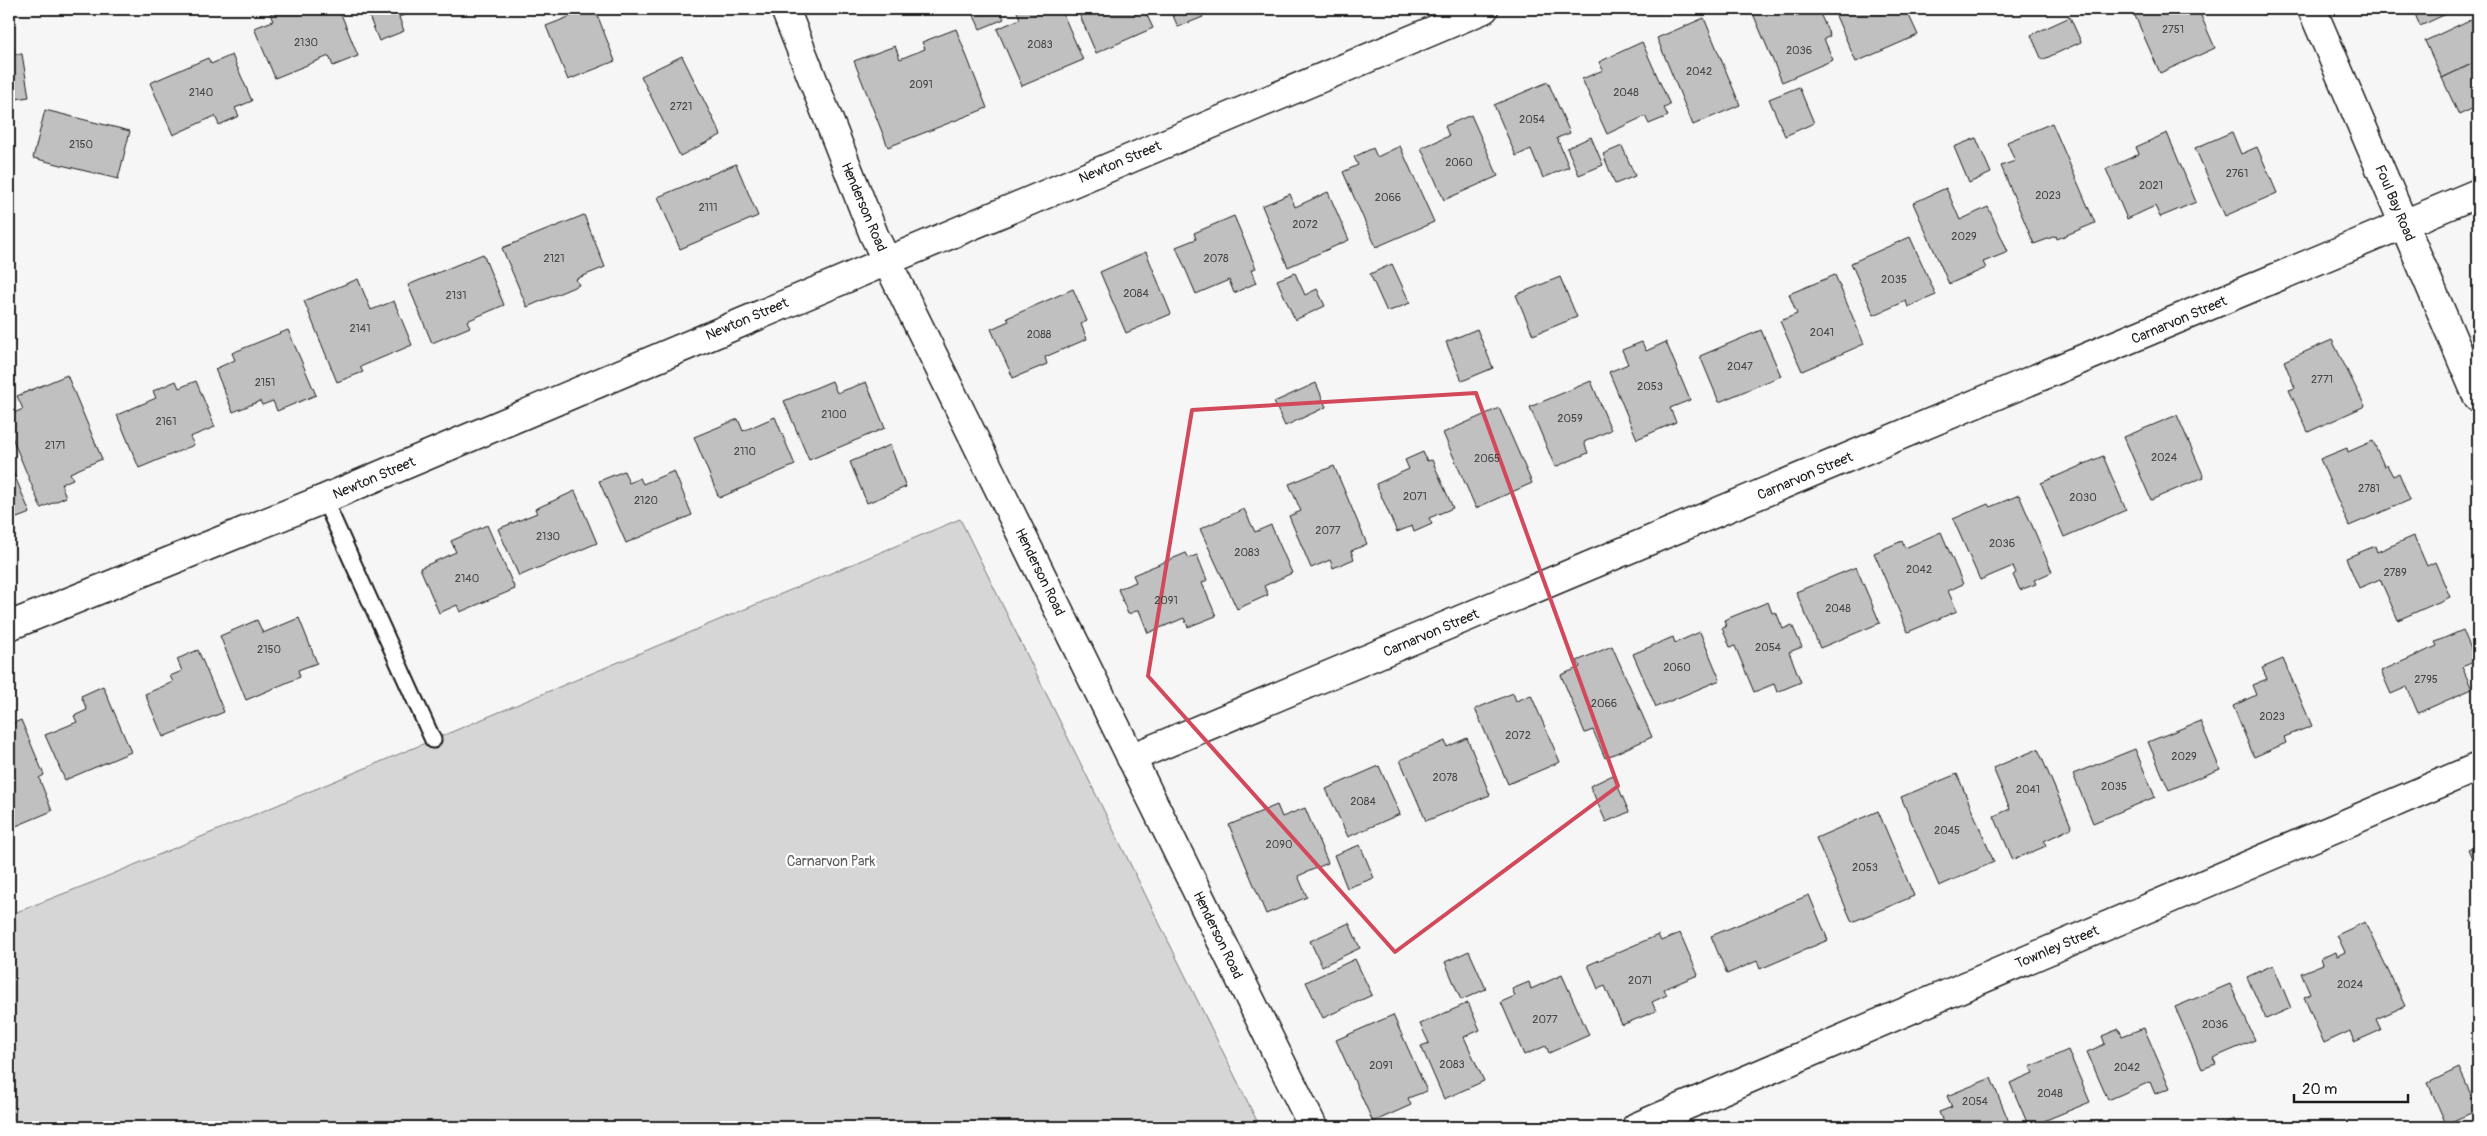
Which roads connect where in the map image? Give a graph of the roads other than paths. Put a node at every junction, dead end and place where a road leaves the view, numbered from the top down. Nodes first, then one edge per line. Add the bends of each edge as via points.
1 (785, 9) edge
2 (1484, 9) edge
3 (2312, 9) edge
4 (2478, 193) edge
5 (2405, 225) junction
6 (886, 260) junction
7 (2478, 398) edge
8 (324, 499) junction
9 (9, 626) edge
10 (433, 740) dead end
11 (1131, 758) junction
12 (2478, 767) edge
13 (1313, 1127) edge
14 (1636, 1127) edge

1 - 6 street, Henderson Road
2 - 6 street, Newton Street
3 - 5 street, Foul Bay Road
4 - 5 street, Carnarvon Street
5 - 7 street, Foul Bay Road
5 - 11 street, Carnarvon Street
6 - 8 street, Newton Street
6 - 11 street, Henderson Road
8 - 9 street, Newton Street
8 - 10 lane
11 - 13 street, Henderson Road
12 - 14 street, Townley Street

